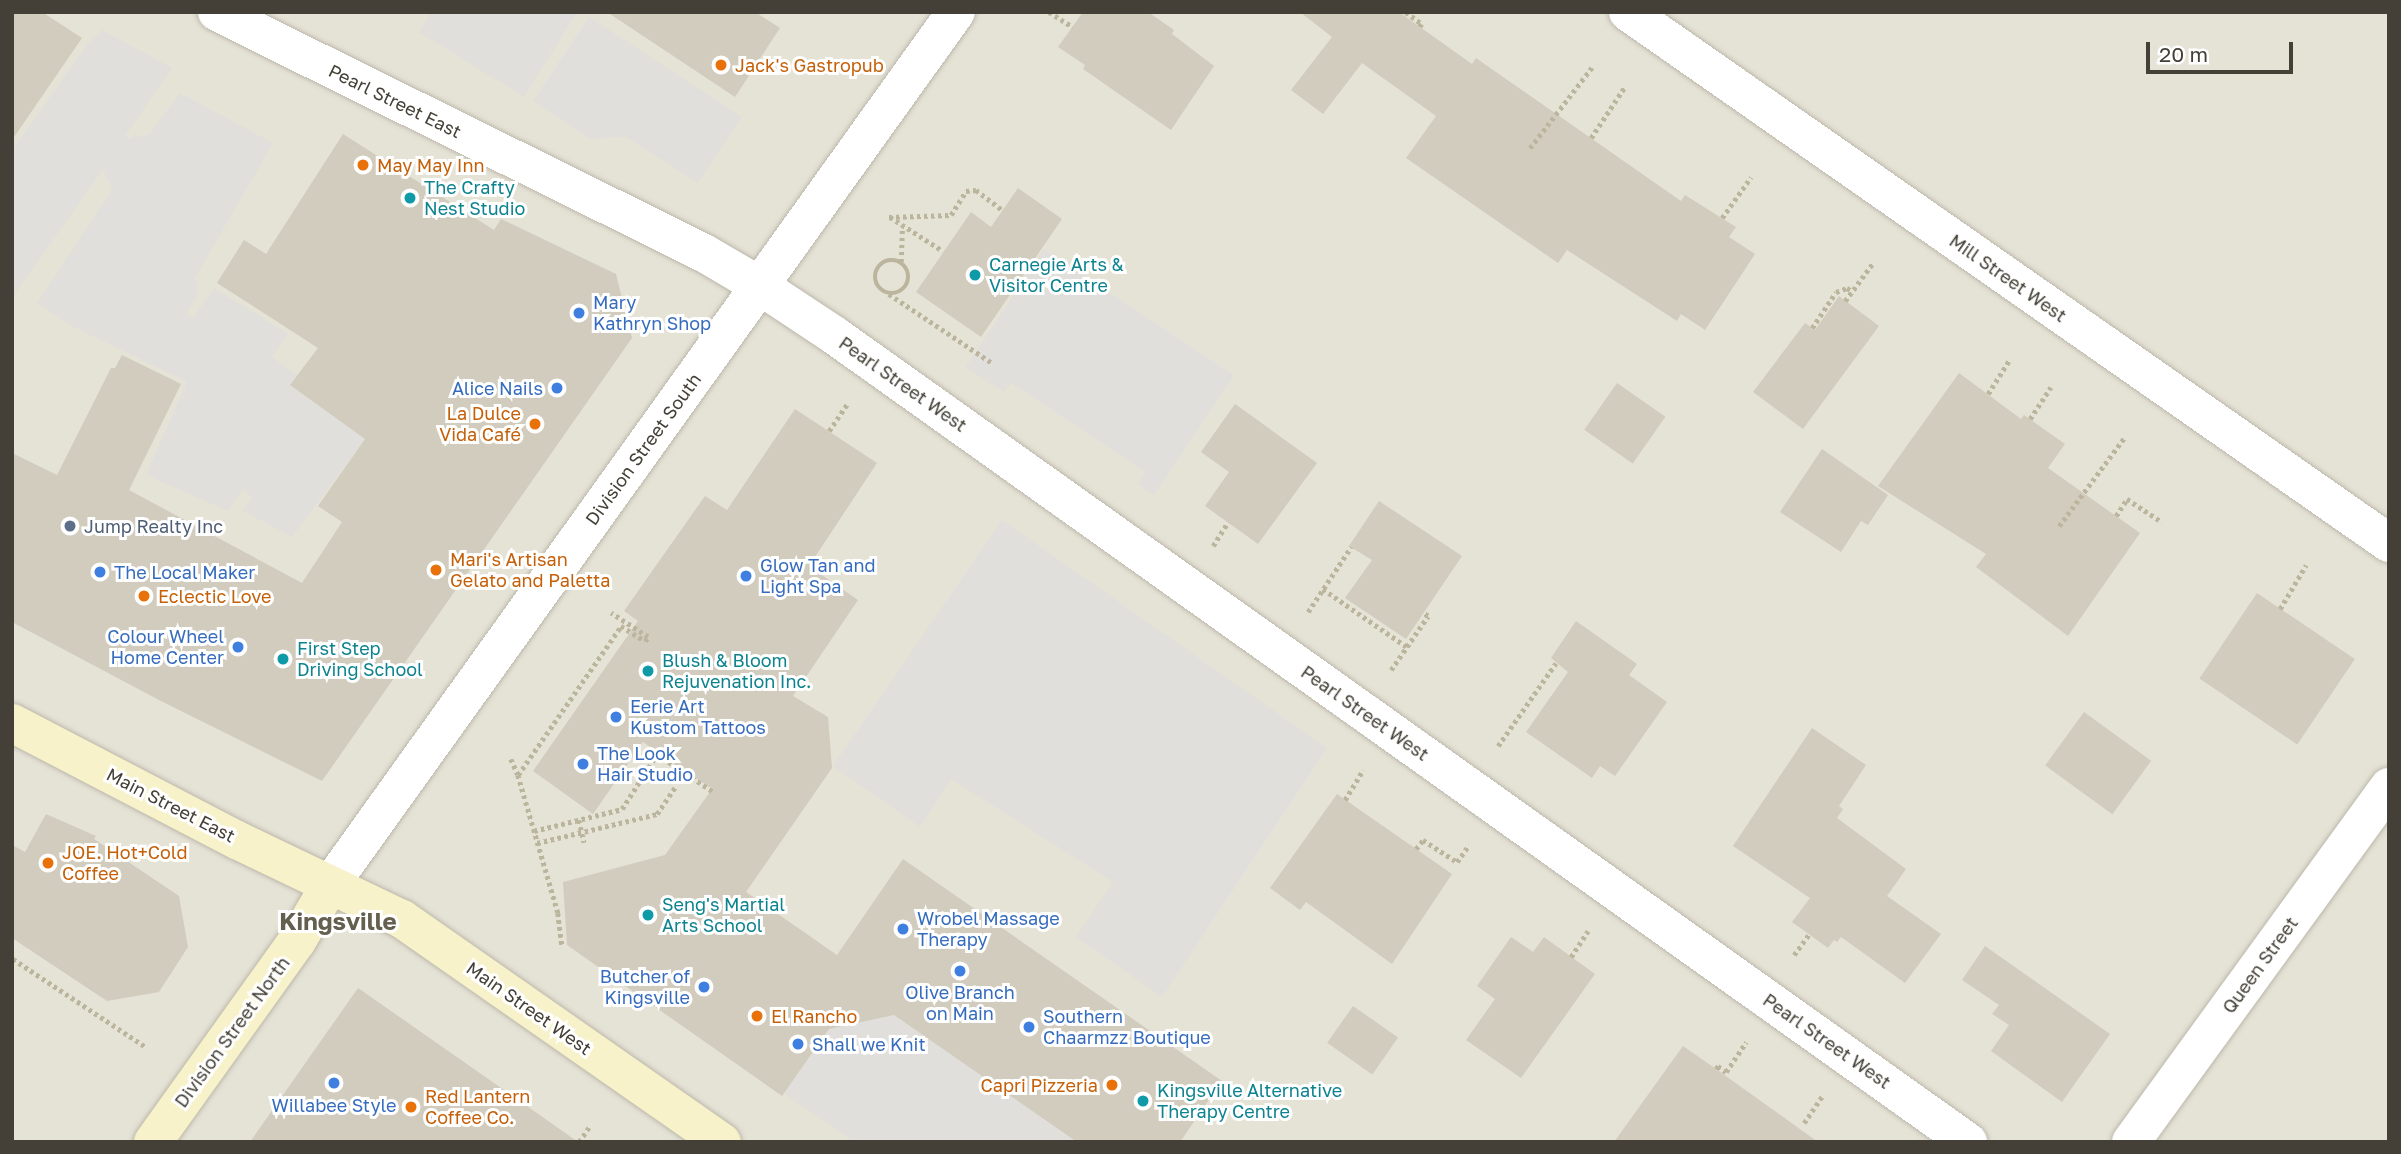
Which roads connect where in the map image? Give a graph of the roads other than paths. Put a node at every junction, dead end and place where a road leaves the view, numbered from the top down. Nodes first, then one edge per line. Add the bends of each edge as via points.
1 (217, 12) edge
2 (956, 12) edge
3 (1628, 12) edge
4 (760, 286) junction
5 (2389, 543) edge
6 (12, 723) edge
7 (2389, 787) edge
8 (330, 885) junction
9 (153, 1142) edge
10 (722, 1142) edge
11 (1968, 1142) edge
12 (2131, 1142) edge

1 - 4 street, Pearl Street East via 704,253
2 - 4 street, Division Street South
3 - 5 street, Mill Street West
4 - 8 street, Division Street South
4 - 11 street, Pearl Street West
6 - 8 main road, Main Street East
7 - 12 street, Queen Street
8 - 9 main road, Division Street North via 297,942
8 - 10 main road, Main Street West via 402,919

